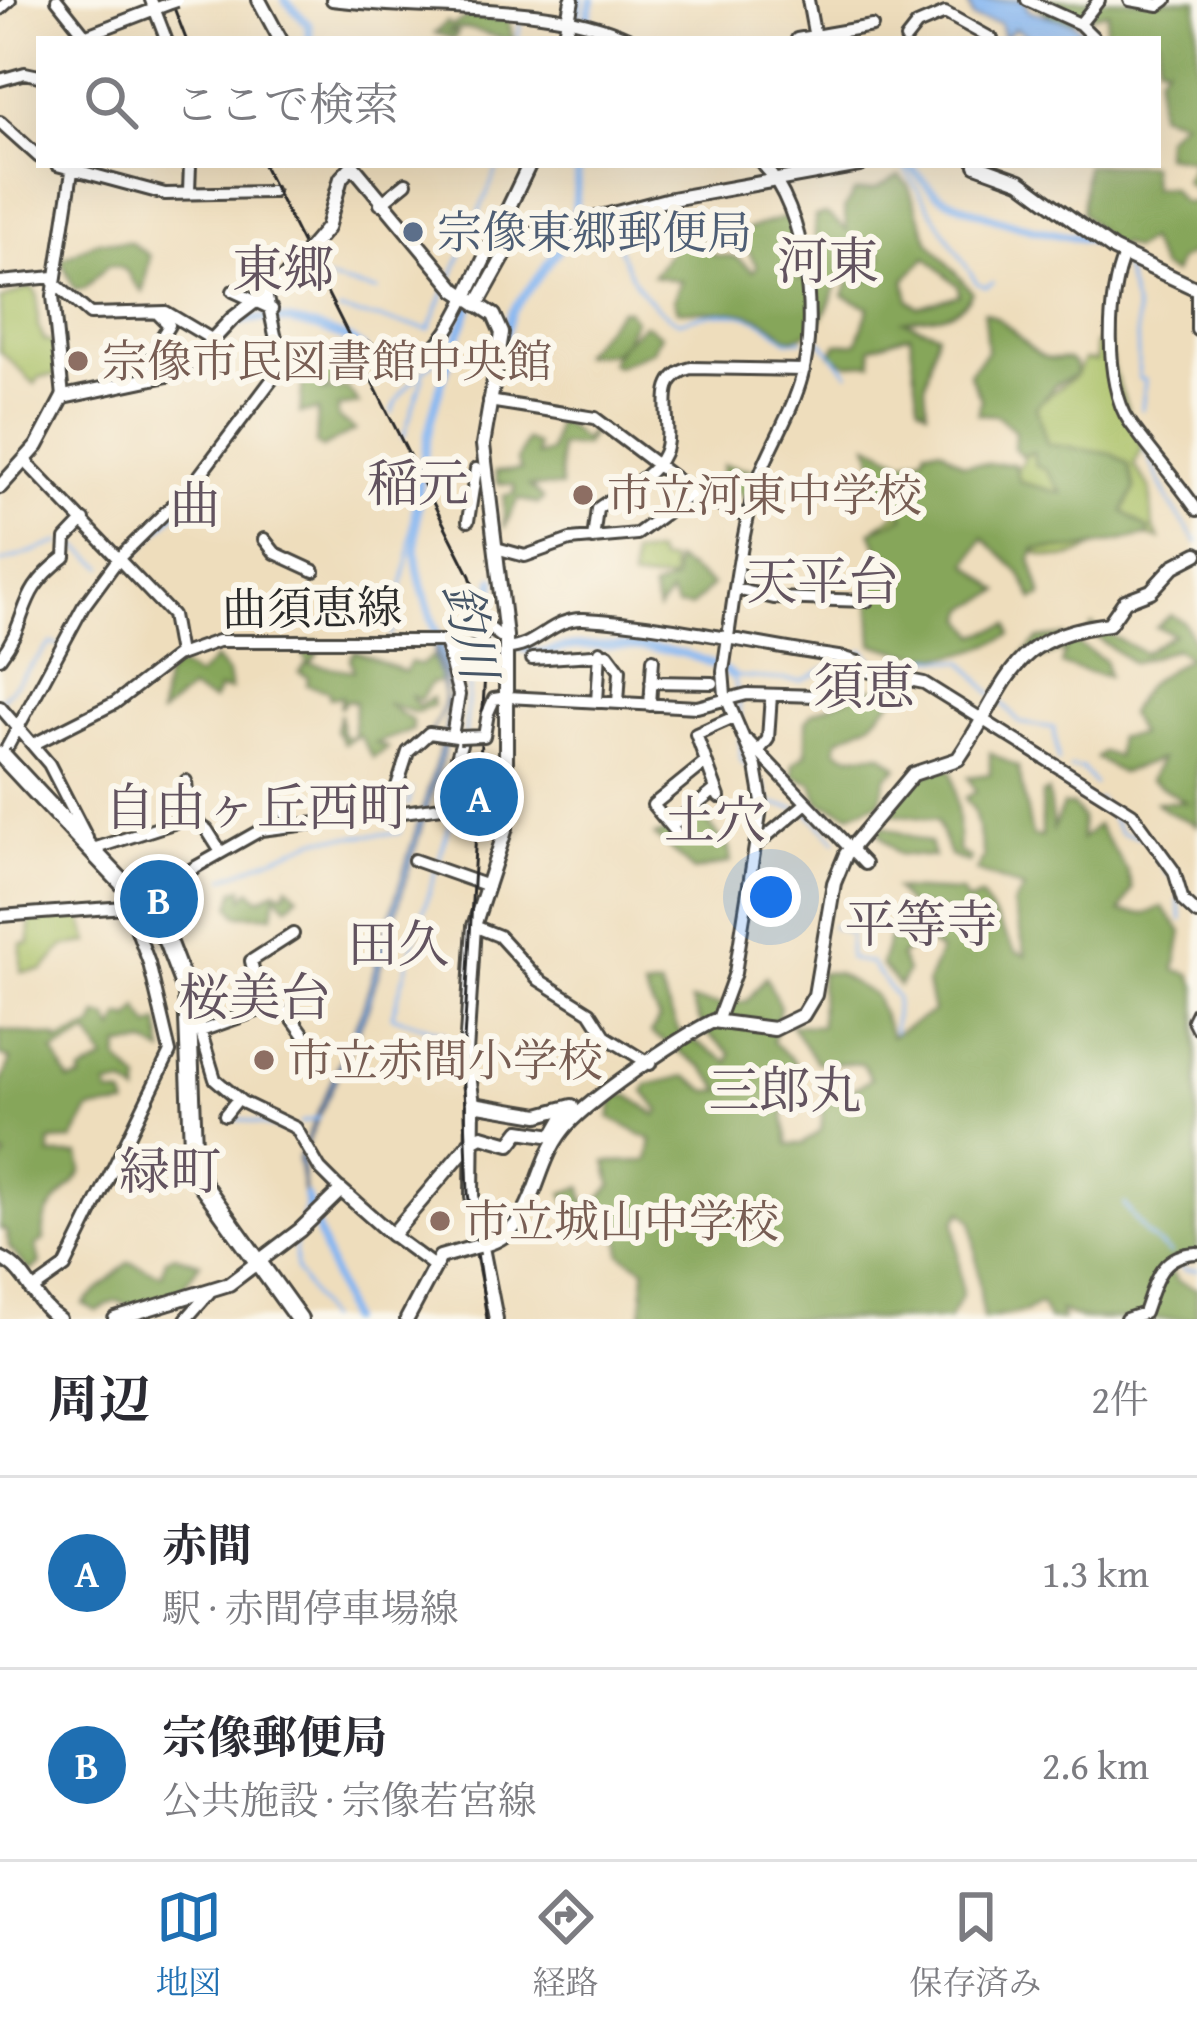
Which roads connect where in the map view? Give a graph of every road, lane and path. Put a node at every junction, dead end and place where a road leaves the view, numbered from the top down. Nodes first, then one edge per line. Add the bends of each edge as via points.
1 (9, 0) edge
2 (57, 0) edge
3 (260, 0) edge
4 (328, 0) edge
5 (808, 0) edge
6 (1027, 0) edge
7 (1099, 0) edge
8 (1130, 0) edge
9 (1166, 0) edge
10 (174, 2) edge
11 (153, 5) edge
12 (0, 8) edge
13 (579, 10) edge
14 (1080, 24) junction
15 (872, 26) dead end
16 (87, 36) edge
17 (90, 36) edge
18 (165, 36) edge
19 (278, 36) edge
20 (625, 36) edge
21 (814, 36) edge
22 (819, 36) edge
23 (908, 36) edge
24 (987, 36) edge
25 (1092, 36) edge
26 (36, 75) edge
27 (0, 80) edge
28 (0, 122) edge
29 (36, 155) edge
30 (72, 168) edge
31 (75, 168) edge
32 (190, 168) edge
33 (349, 168) edge
34 (354, 168) edge
35 (528, 168) edge
36 (766, 168) edge
37 (984, 168) edge
38 (814, 170) edge
39 (779, 182) junction
40 (406, 183) dead end
41 (189, 191) junction
42 (272, 192) dead end
43 (380, 204) junction
44 (1124, 256) junction
45 (54, 280) junction
46 (0, 282) edge
47 (233, 291) dead end
48 (1197, 291) edge
49 (266, 293) dead end
50 (253, 302) junction
51 (471, 302) junction
52 (158, 311) junction
53 (274, 317) junction
54 (1197, 330) edge
55 (213, 340) junction
56 (287, 363) junction
57 (804, 370) junction
58 (146, 379) junction
59 (64, 398) junction
60 (492, 402) junction
61 (25, 461) junction
62 (656, 464) junction
63 (476, 469) dead end
64 (719, 480) dead end
65 (0, 487) edge
66 (694, 494) junction
67 (1197, 510) edge
68 (748, 517) junction
69 (84, 520) junction
70 (468, 521) dead end
71 (264, 539) dead end
72 (593, 539) junction
73 (496, 548) junction
74 (1197, 554) edge
75 (117, 564) junction
76 (314, 571) dead end
77 (736, 590) junction
78 (867, 602) dead end
79 (728, 642) junction
80 (511, 643) junction
81 (600, 651) junction
82 (179, 654) junction
83 (0, 658) edge
84 (449, 659) junction
85 (532, 659) dead end
86 (652, 659) dead end
87 (861, 670) junction
88 (599, 679) junction
89 (620, 680) junction
90 (651, 682) junction
91 (712, 683) dead end
92 (771, 695) junction
93 (507, 697) junction
94 (726, 700) junction
95 (597, 702) junction
96 (618, 703) junction
97 (650, 705) junction
98 (0, 707) edge
99 (734, 717) junction
100 (983, 720) junction
101 (18, 726) junction
102 (450, 735) junction
103 (745, 741) junction
104 (34, 744) junction
105 (758, 752) junction
106 (0, 756) edge
107 (706, 762) junction
108 (186, 781) dead end
109 (276, 796) dead end
110 (43, 800) junction
111 (804, 806) junction
112 (388, 814) junction
113 (189, 818) junction
114 (292, 826) junction
115 (756, 845) junction
116 (848, 850) junction
117 (96, 852) junction
118 (221, 852) junction
119 (414, 860) dead end
120 (865, 864) dead end
121 (488, 886) junction
122 (144, 910) junction
123 (1197, 914) edge
124 (0, 916) edge
125 (474, 926) junction
126 (292, 934) dead end
127 (262, 1006) junction
128 (1197, 1012) edge
129 (718, 1019) junction
130 (1197, 1028) edge
131 (198, 1032) junction
132 (313, 1047) dead end
133 (650, 1064) junction
134 (238, 1099) junction
135 (473, 1104) junction
136 (576, 1109) junction
137 (225, 1115) dead end
138 (470, 1145) junction
139 (341, 1190) junction
140 (392, 1235) junction
141 (479, 1246) junction
142 (1197, 1253) edge
143 (0, 1258) edge
144 (255, 1264) junction
145 (434, 1266) junction
146 (31, 1291) junction
147 (209, 1293) junction
148 (294, 1316) edge
149 (59, 1319) edge
150 (115, 1319) edge
151 (186, 1319) edge
152 (407, 1319) edge
153 (496, 1319) edge
154 (1126, 1319) edge

1 - 12 street
2 - 16 street
3 - 19 main road
4 - 13 street
5 - 21 street
6 - 14 street
7 - 14 street
8 - 9 street
10 - 11 street
11 - 17 street
11 - 18 street
13 - 20 street
14 - 25 street
15 - 22 street
23 - 24 street via 945,13
26 - 27 street
28 - 29 street
30 - 45 street
31 - 41 street via 164,194
32 - 41 street
33 - 50 main road, bridge via 327,228
34 - 43 main road
35 - 51 main road
36 - 39 street
37 - 44 main road via 1020,181
38 - 39 main road
39 - 51 main road via 666,200 508,242
39 - 57 street via 801,235
40 - 43 street
41 - 42 street
43 - 51 main road
44 - 48 main road
44 - 67 street via 1114,279 1110,342 1125,412
45 - 46 street
45 - 52 street via 91,314
45 - 59 street
47 - 50 street
48 - 54 street
49 - 53 street
50 - 53 street
50 - 55 main road
51 - 56 street via 427,353 390,360 362,348 302,350
51 - 60 main road via 502,330
52 - 55 street
52 - 58 street via 169,325 146,363
53 - 56 street
55 - 58 main road via 182,372
56 - 75 street via 175,506
57 - 62 street via 680,371 667,388 665,449
57 - 68 street
58 - 59 main road
59 - 61 main road
60 - 62 street via 595,418
60 - 73 main road via 483,445
61 - 65 main road
61 - 69 street
62 - 66 street
62 - 72 street via 597,509
63 - 70 street
64 - 66 street via 712,492
66 - 68 street
66 - 72 street via 637,534
68 - 77 street
69 - 75 street
69 - 83 street via 66,540 65,557 25,597
71 - 76 street via 274,553
72 - 73 street via 525,556
73 - 80 main road
74 - 100 main road via 1125,601 1109,624 1078,626 1028,649
75 - 82 street via 172,615
75 - 101 street via 59,644
77 - 78 street
77 - 79 street
79 - 80 street via 578,618
79 - 87 street via 849,659
79 - 94 street
80 - 84 street, 曲須恵線 via 488,624 480,644
80 - 93 main road
81 - 85 street
81 - 88 street
81 - 89 street via 616,661
82 - 84 street, 曲須恵線 via 230,640 437,642
82 - 104 street, 曲須恵線 via 118,701
84 - 102 street via 459,695
86 - 90 street
87 - 92 street via 820,696
87 - 100 street via 919,680
88 - 89 street
88 - 95 street
89 - 96 street
90 - 91 street
90 - 97 street
92 - 94 street
92 - 105 street via 768,740
93 - 95 street
93 - 102 street, bridge via 493,700 482,737
93 - 121 main road via 504,840
94 - 97 street
94 - 99 street
95 - 96 street
96 - 97 street
98 - 101 street
99 - 103 street
99 - 107 street via 696,734
100 - 116 main road via 955,762 915,772
100 - 123 street via 1136,817
101 - 104 street
101 - 106 street
102 - 112 street via 408,752
102 - 112 street via 451,809
103 - 105 street
103 - 115 street via 760,786
104 - 117 street
105 - 111 street
106 - 110 highway, bridge
107 - 107 street via 653,805 673,830 718,793
108 - 113 street
109 - 114 street
110 - 117 highway
110 - 122 highway
111 - 115 street
111 - 116 street
112 - 114 street
113 - 117 street
113 - 118 street
114 - 118 street via 256,832
115 - 129 street via 735,973
116 - 120 street
116 - 129 main road via 806,1012 774,1029
117 - 122 highway
118 - 122 street
119 - 121 street
121 - 125 main road
122 - 124 street
122 - 131 street via 180,952
122 - 144 highway via 176,958 189,1002 198,1173
122 - 144 highway via 173,959 189,1021 194,1168 208,1203
122 - 146 street via 170,1052 63,1270
125 - 133 street via 502,938 536,977 590,1012 606,1037
125 - 135 main road via 466,1053
126 - 127 street via 251,961
127 - 131 street
127 - 132 street via 290,1015
128 - 130 street
129 - 133 main road
131 - 134 street via 213,1076
133 - 136 main road
134 - 137 street
134 - 139 street via 302,1137
135 - 136 main road via 539,1115
135 - 138 main road
136 - 138 main road via 553,1136 520,1131 510,1144 482,1136
136 - 141 main road via 517,1227
138 - 140 main road
138 - 141 main road
139 - 140 main road
139 - 144 main road
140 - 145 street
141 - 145 main road via 448,1252
141 - 153 main road
142 - 154 street via 1159,1268 1144,1313
143 - 146 main road via 19,1269
144 - 147 main road
144 - 148 highway
145 - 152 main road
146 - 149 main road
147 - 150 main road
147 - 151 street

